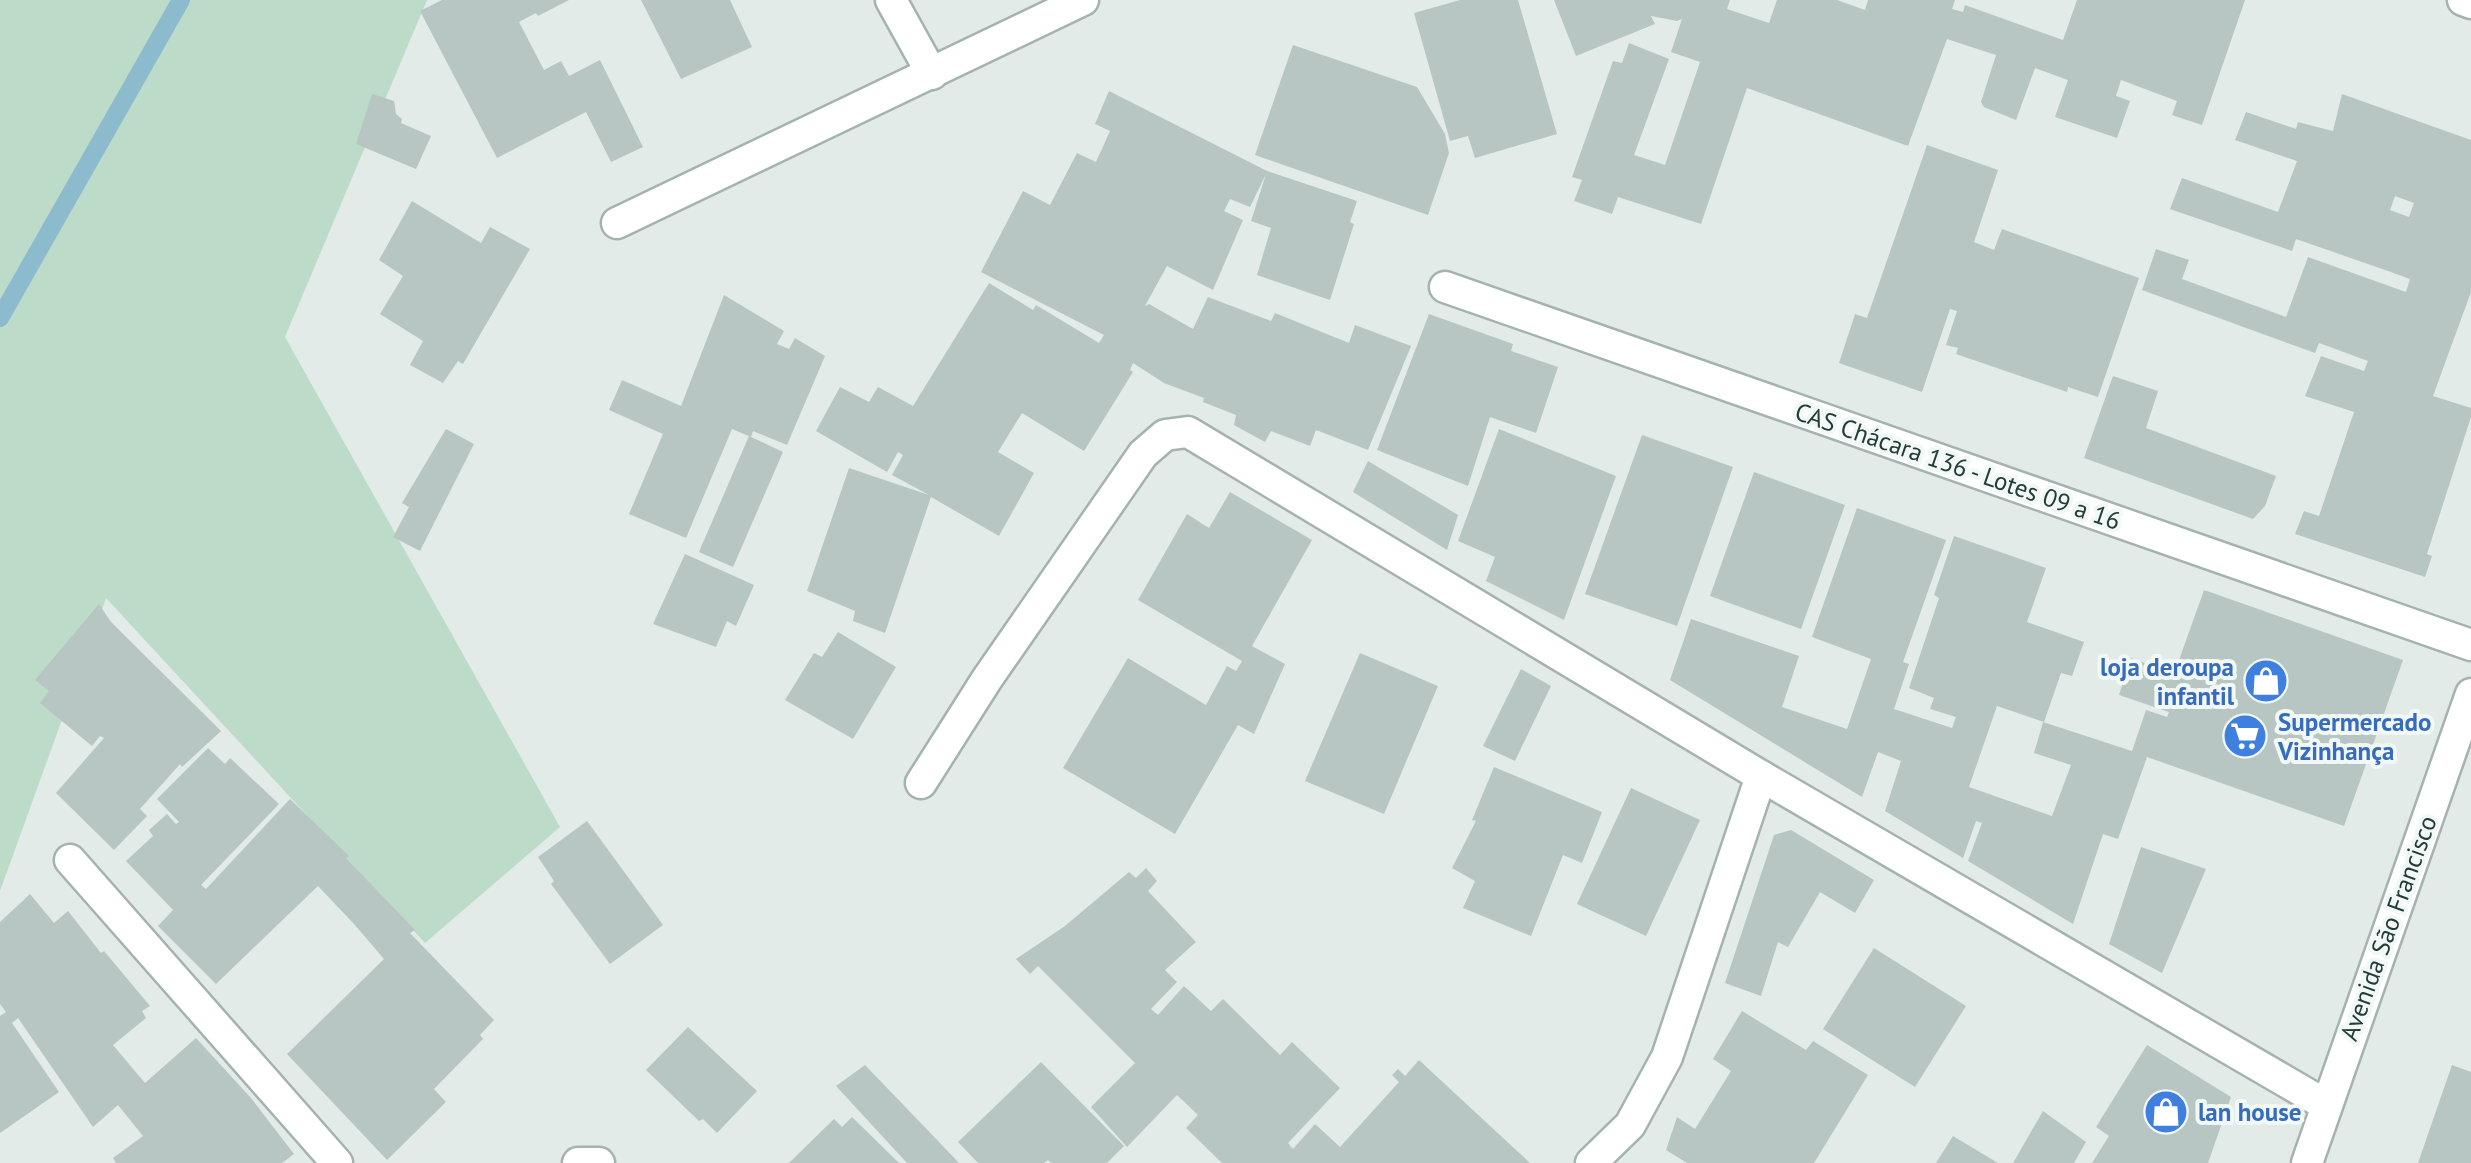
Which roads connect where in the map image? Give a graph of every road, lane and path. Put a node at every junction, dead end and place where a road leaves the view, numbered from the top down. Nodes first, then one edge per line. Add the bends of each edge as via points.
1 (890, 0) edge
2 (1083, 0) edge
3 (2462, 0) edge
4 (2471, 3) edge
5 (932, 74) junction
6 (617, 223) dead end
7 (1444, 286) dead end
8 (2471, 645) edge
9 (2471, 694) edge
10 (1761, 776) junction
11 (921, 783) dead end
12 (70, 860) dead end
13 (2326, 1104) junction
14 (337, 1163) edge
15 (578, 1163) edge
16 (599, 1163) edge
17 (1591, 1163) edge
18 (2307, 1163) edge

1 - 5 street
2 - 5 street
3 - 4 street
5 - 6 street
7 - 8 street, CAS Chácara 136 - Lotes 09 a 16
9 - 13 street, Avenida São Francisco
10 - 11 street via 1188,432 1164,435 1143,454
10 - 13 street
10 - 17 street via 1667,1058 1630,1125
12 - 14 street
13 - 18 street, Avenida São Francisco
15 - 16 street

